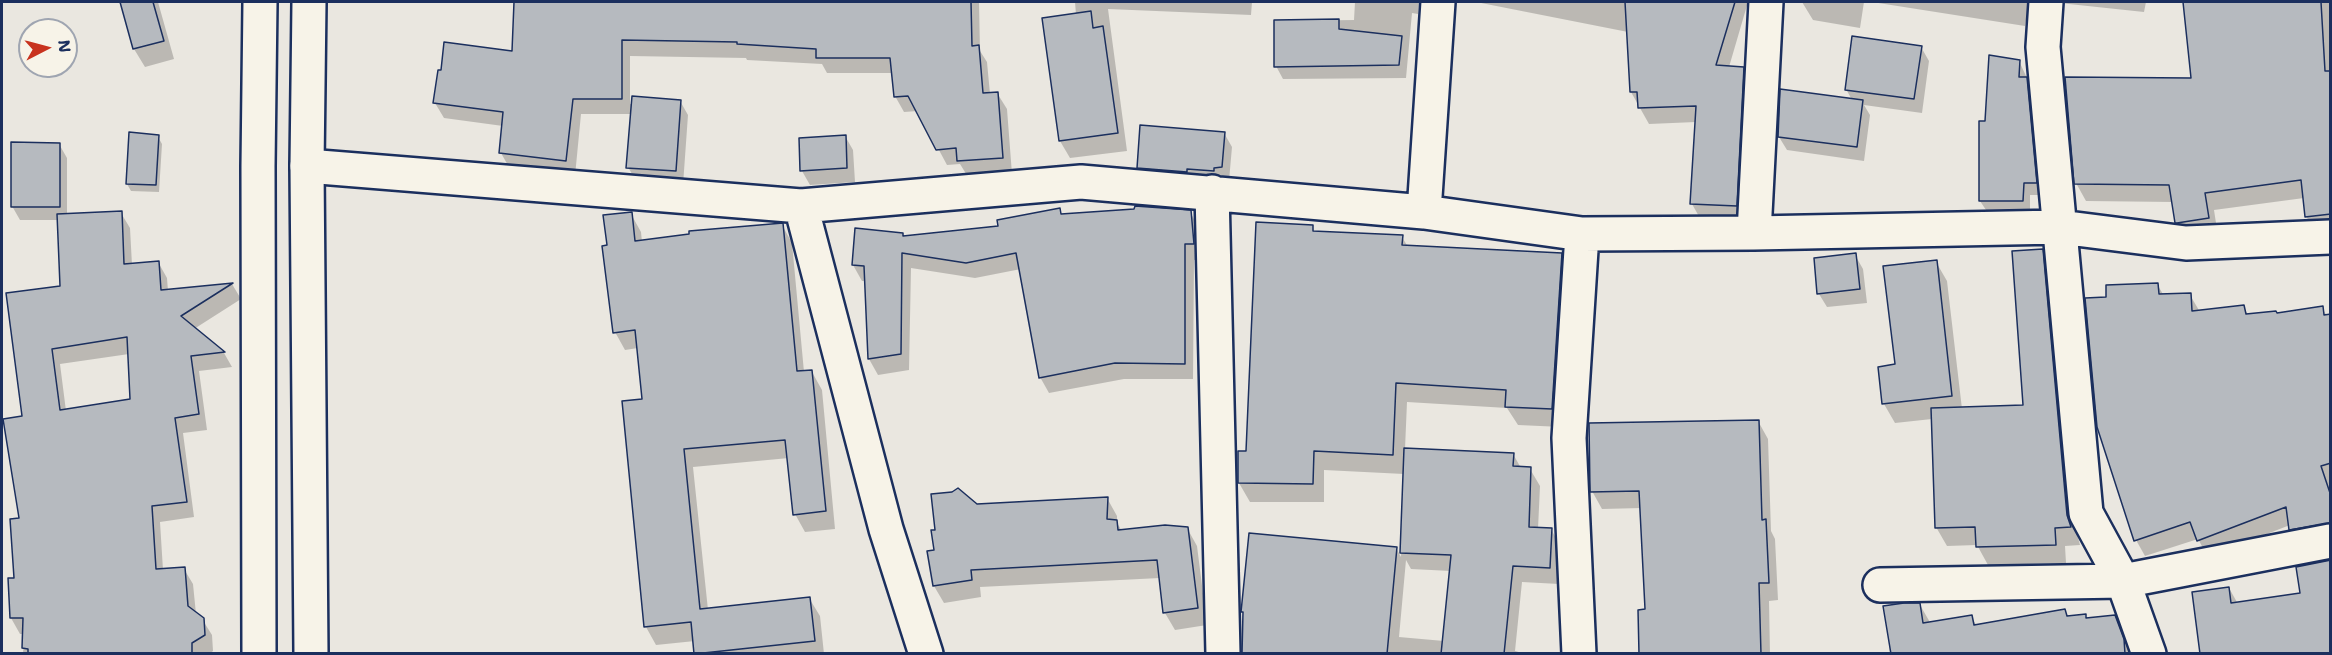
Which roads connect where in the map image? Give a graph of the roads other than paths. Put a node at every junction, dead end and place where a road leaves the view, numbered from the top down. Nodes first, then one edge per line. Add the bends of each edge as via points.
1 (260, 2) edge
2 (309, 2) edge
3 (1438, 2) edge
4 (1766, 2) edge
5 (2046, 2) edge
6 (307, 166) junction
7 (1212, 192) junction
8 (801, 206) junction
9 (1424, 212) junction
10 (2060, 227) junction
11 (1754, 233) junction
12 (1582, 234) junction
13 (2331, 237) edge
14 (2331, 541) edge
15 (2123, 581) junction
16 (1880, 585) dead end
17 (259, 654) edge
18 (311, 654) edge
19 (926, 654) edge
20 (1223, 654) edge
21 (1579, 654) edge
22 (2149, 654) edge

1 - 17 street
2 - 6 street
3 - 9 street
4 - 11 street
5 - 10 street via 2043,47
6 - 8 street
6 - 18 street
7 - 8 street via 1081,182
7 - 9 street
7 - 20 street
8 - 19 street via 886,529
9 - 12 street
10 - 11 street
10 - 13 street via 2186,243
10 - 15 street via 2086,513
11 - 12 street
12 - 21 street via 1569,438
14 - 15 street
15 - 16 street
15 - 22 street

